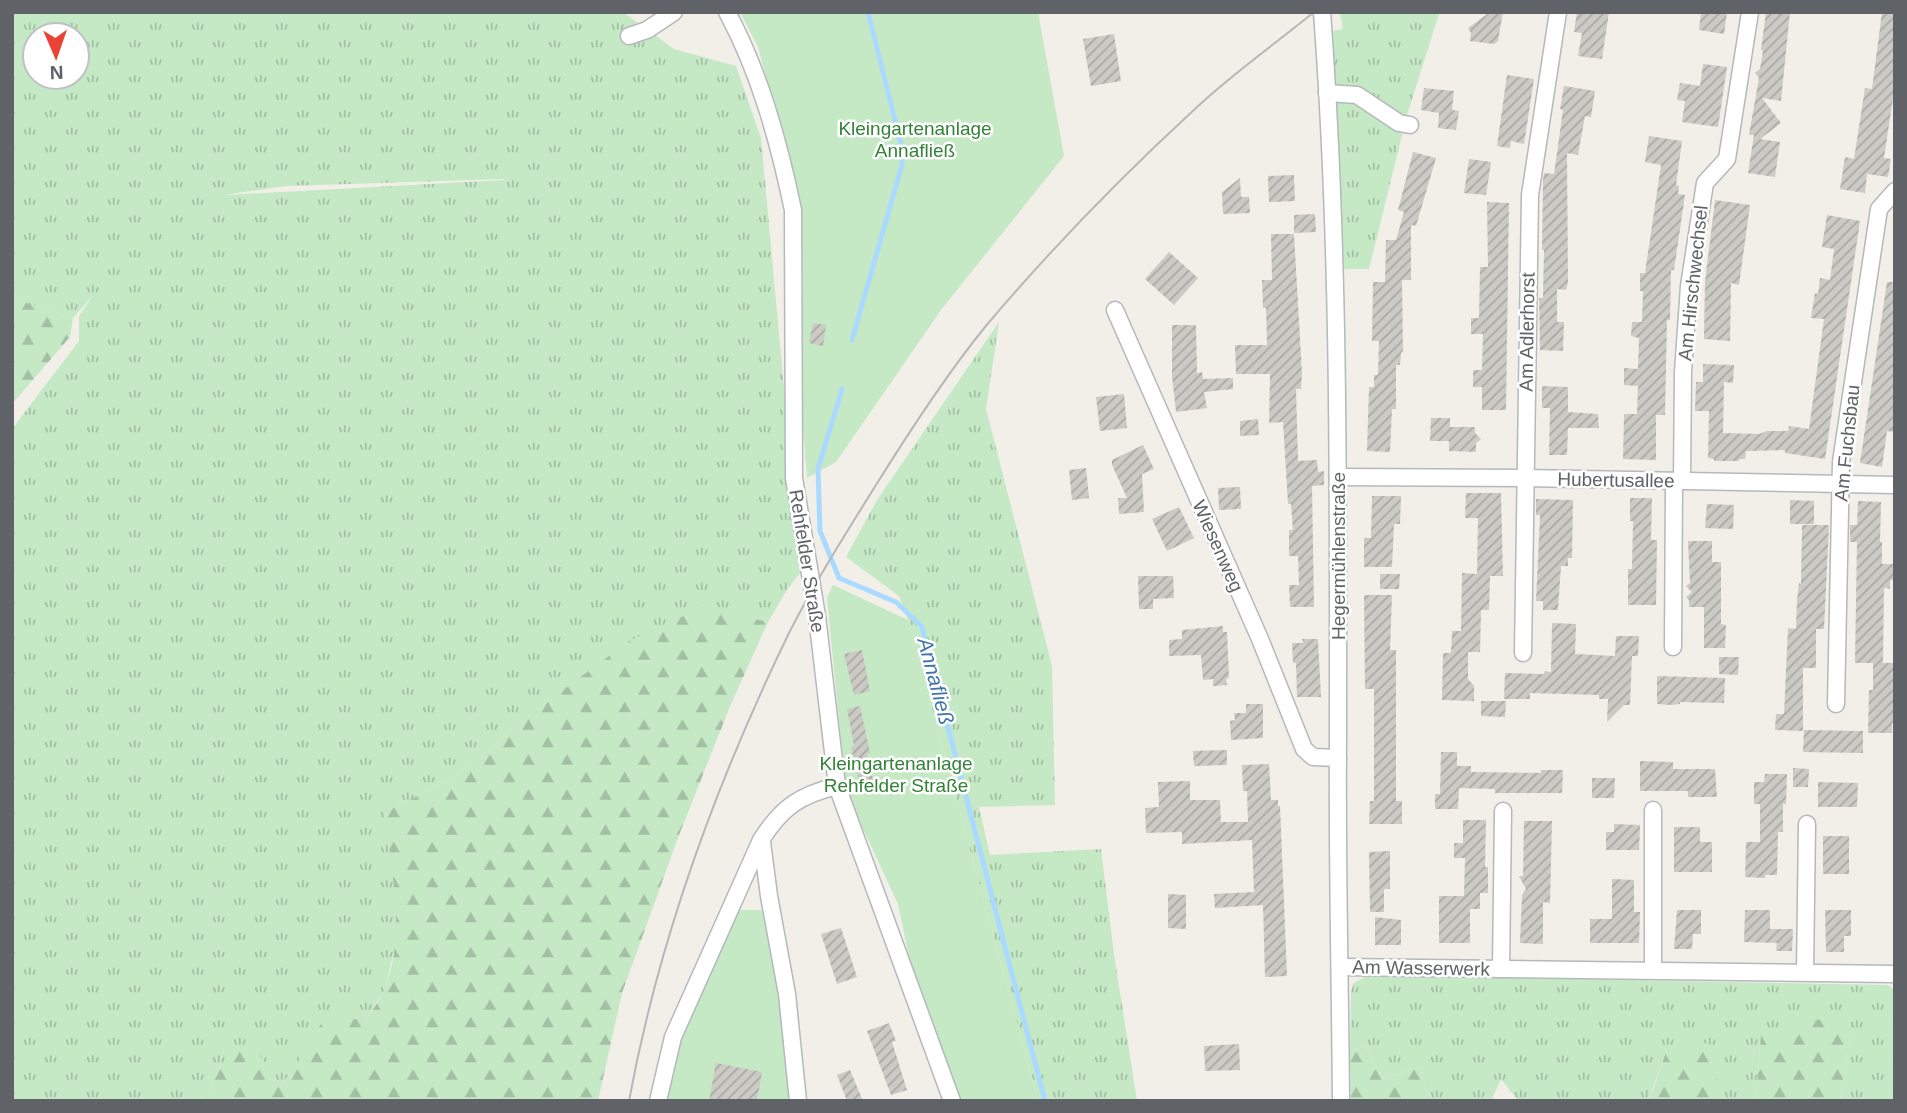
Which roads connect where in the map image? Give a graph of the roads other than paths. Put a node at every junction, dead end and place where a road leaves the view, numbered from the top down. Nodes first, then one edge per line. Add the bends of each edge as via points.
1 (674, 12) edge
2 (727, 12) edge
3 (1322, 12) edge
4 (1558, 12) edge
5 (1750, 12) edge
6 (629, 36) dead end
7 (1327, 93) junction
8 (1410, 125) dead end
9 (1895, 191) edge
10 (1115, 310) dead end
11 (1338, 477) junction
12 (1525, 478) junction
13 (1678, 481) junction
14 (1840, 485) junction
15 (1895, 485) edge
16 (1673, 647) dead end
17 (1523, 653) dead end
18 (1836, 704) dead end
19 (1338, 758) junction
20 (837, 786) junction
21 (1653, 810) dead end
22 (1503, 811) dead end
23 (1807, 824) dead end
24 (761, 840) junction
25 (1340, 967) junction
26 (1501, 969) junction
27 (1653, 970) junction
28 (1805, 972) junction
29 (1895, 974) edge
30 (658, 1101) edge
31 (798, 1101) edge
32 (952, 1101) edge
33 (1340, 1101) edge

1 - 6 street
2 - 20 street, Rehfelder Straße via 757,80 793,211 794,478 817,616
3 - 7 street, Hegermühlenstraße
4 - 12 street, Am Adlerhorst via 1530,195
5 - 13 street, Am Hirschwechsel via 1727,159 1704,183 1689,286
7 - 8 street via 1357,95 1399,123
7 - 11 street, Hegermühlenstraße
9 - 14 street, Am Fuchsbau via 1879,209
10 - 19 street, Wiesenweg via 1304,750 1313,757
11 - 12 street, Hubertusallee
11 - 19 street, Hegermühlenstraße
12 - 13 street, Hubertusallee
12 - 17 street, Am Adlerhorst
13 - 14 street, Hubertusallee
13 - 16 street, Am Hirschwechsel
14 - 15 street, Hubertusallee
14 - 18 street, Am Fuchsbau
19 - 25 street, Hegermühlenstraße
20 - 24 street via 792,804
20 - 32 street, Rehfelder Straße
21 - 27 street
22 - 26 street, Am Wasserwerk
23 - 28 street
24 - 30 street via 673,1037
24 - 31 street via 787,994
25 - 26 street, Am Wasserwerk
25 - 33 street, Hegermühlenstraße
26 - 27 street, Am Wasserwerk
27 - 28 street, Am Wasserwerk
28 - 29 street, Am Wasserwerk

